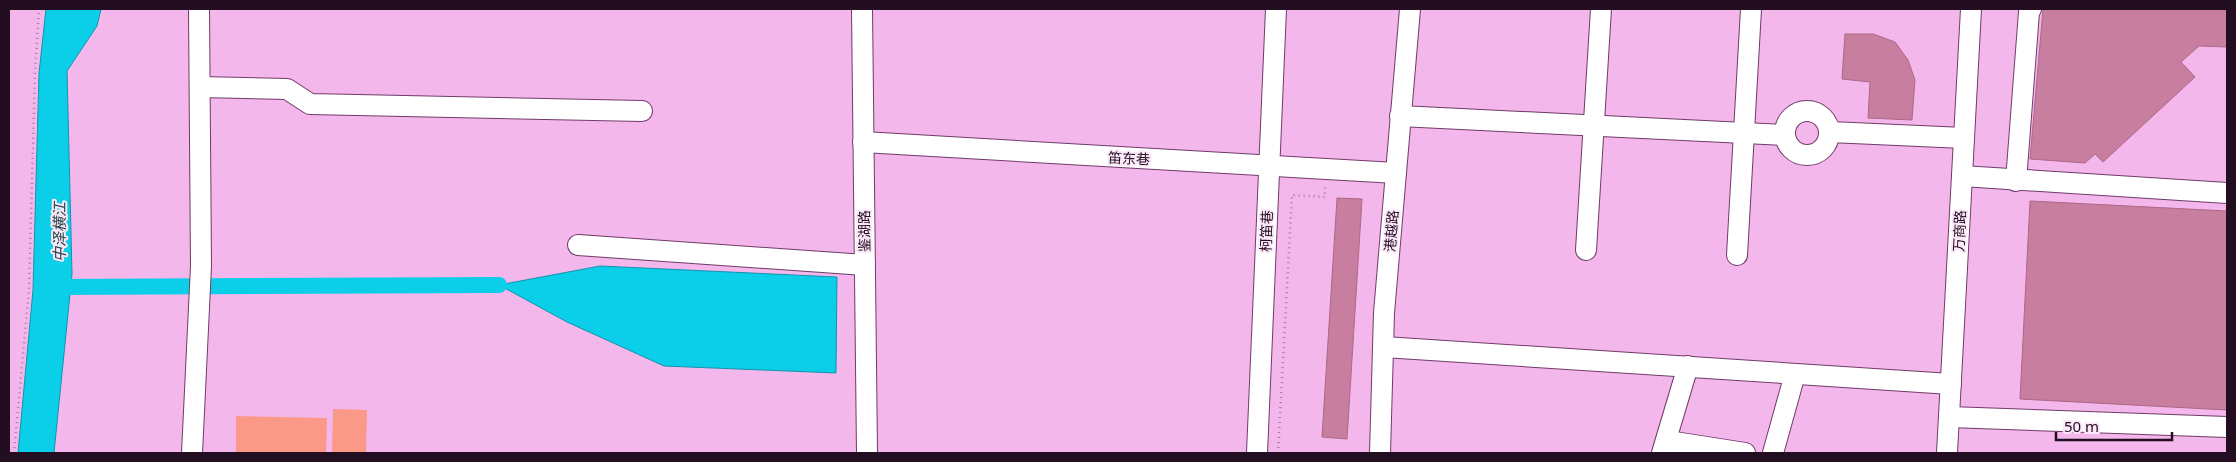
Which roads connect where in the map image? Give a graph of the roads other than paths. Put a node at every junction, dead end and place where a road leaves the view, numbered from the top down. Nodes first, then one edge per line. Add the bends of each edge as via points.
1 (199, 9) edge
2 (862, 9) edge
3 (1276, 9) edge
4 (1410, 9) edge
5 (1601, 9) edge
6 (1751, 9) edge
7 (1971, 9) edge
8 (2031, 9) edge
9 (200, 87) junction
10 (642, 111) dead end
11 (1400, 116) junction
12 (1594, 124) junction
13 (1830, 132) junction
14 (1744, 133) junction
15 (1784, 135) junction
16 (1964, 138) junction
17 (863, 142) junction
18 (1269, 166) junction
19 (1396, 173) junction
20 (1962, 176) junction
21 (2016, 181) junction
22 (2227, 193) edge
23 (578, 245) dead end
24 (1586, 250) dead end
25 (1737, 255) dead end
26 (865, 265) junction
27 (1384, 347) junction
28 (1688, 366) junction
29 (1795, 374) junction
30 (1951, 384) junction
31 (1949, 417) junction
32 (2227, 427) edge
33 (1665, 447) edge
34 (192, 453) edge
35 (867, 453) edge
36 (1257, 453) edge
37 (1380, 453) edge
38 (1745, 453) edge
39 (1773, 453) edge
40 (1947, 453) edge

1 - 9 street
2 - 17 street, 鉴湖路
3 - 18 street, 柯笛巷
4 - 11 street, 港越路
5 - 12 street
6 - 14 street
7 - 16 street, 万商路
8 - 21 street via 2028,12
9 - 10 street via 287,89 310,104
9 - 34 street via 201,266
11 - 12 street
11 - 19 street, 港越路
12 - 14 street
12 - 24 street
13 - 15 street via 1822,116 1805,111 1790,119
13 - 15 street via 1824,148 1809,156 1792,151
13 - 16 street
14 - 15 street
14 - 25 street
16 - 20 street, 万商路
17 - 18 street, 笛东巷
17 - 26 street, 鉴湖路
18 - 19 street, 笛东巷
18 - 36 street, 柯笛巷
19 - 27 street, 港越路
20 - 21 street
20 - 30 street, 万商路
21 - 22 street
23 - 26 street
26 - 35 street, 鉴湖路
27 - 28 street
27 - 37 street, 港越路
28 - 29 street
28 - 33 street
29 - 30 street
29 - 39 street
30 - 31 street, 万商路
31 - 32 street
31 - 40 street, 万商路
33 - 38 street

